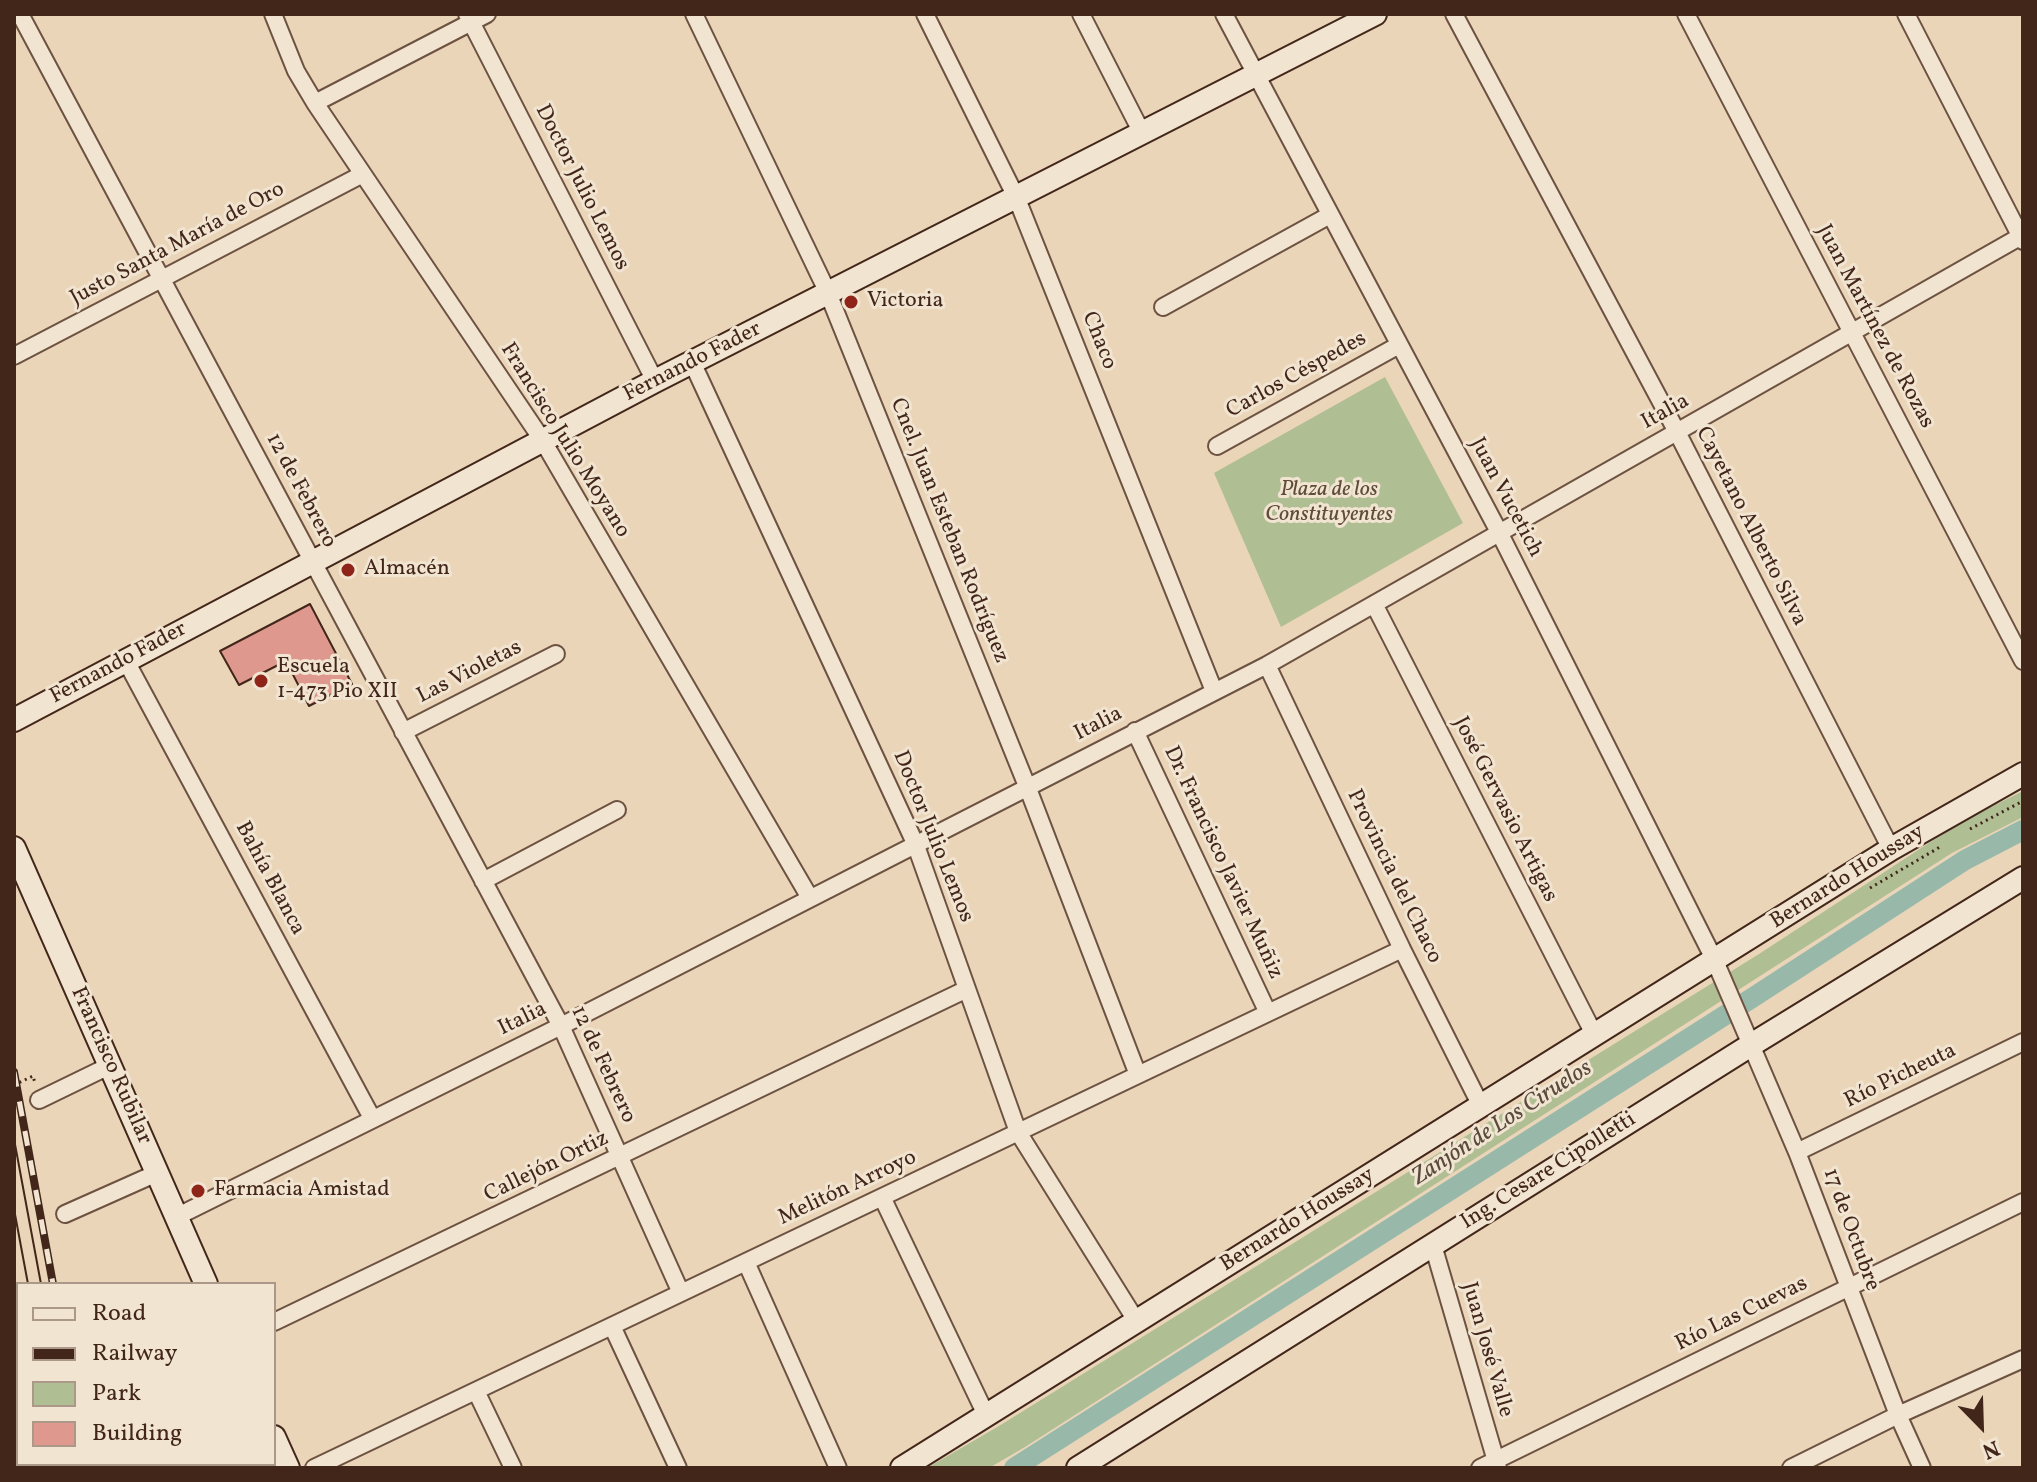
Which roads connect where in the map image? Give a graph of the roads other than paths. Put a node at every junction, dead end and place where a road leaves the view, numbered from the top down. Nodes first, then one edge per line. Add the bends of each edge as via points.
1 (20, 14) edge
2 (273, 14) edge
3 (694, 14) edge
4 (925, 14) edge
5 (1081, 14) edge
6 (1224, 14) edge
7 (1375, 14) edge
8 (1454, 14) edge
9 (1686, 14) edge
10 (1906, 14) edge
11 (475, 17) edge
12 (1256, 76) junction
13 (315, 103) junction
14 (1142, 133) junction
15 (363, 174) junction
16 (1017, 199) junction
17 (1330, 215) junction
18 (2022, 238) edge
19 (162, 278) junction
20 (828, 293) junction
21 (1163, 307) dead end
22 (1853, 334) junction
23 (1399, 345) junction
24 (14, 356) edge
25 (692, 362) junction
26 (655, 381) junction
27 (1677, 432) junction
28 (543, 441) junction
29 (1217, 446) dead end
30 (1499, 532) junction
31 (313, 563) junction
32 (1374, 604) junction
33 (556, 654) dead end
34 (126, 661) junction
35 (2023, 661) edge
36 (1267, 665) junction
37 (1214, 691) junction
38 (14, 720) edge
39 (1135, 731) junction
40 (403, 732) junction
41 (2023, 774) edge
42 (1027, 786) junction
43 (617, 810) dead end
44 (915, 843) junction
45 (14, 848) edge
46 (1891, 849) junction
47 (2023, 878) edge
48 (483, 881) junction
49 (810, 898) junction
50 (1402, 949) junction
51 (1715, 961) junction
52 (967, 989) junction
53 (1733, 1002) joint
54 (1268, 1013) junction
55 (561, 1026) junction
56 (1747, 1035) junction
57 (1595, 1036) junction
58 (2023, 1042) edge
59 (111, 1065) junction
60 (1138, 1075) junction
61 (39, 1100) dead end
62 (1481, 1106) junction
63 (372, 1118) junction
64 (1018, 1132) junction
65 (1797, 1152) junction
66 (621, 1156) junction
67 (157, 1173) junction
68 (882, 1197) junction
69 (2023, 1202) edge
70 (65, 1214) dead end
71 (176, 1217) junction
72 (1433, 1245) junction
73 (746, 1262) junction
74 (205, 1282) edge
75 (1848, 1288) junction
76 (681, 1293) junction
77 (276, 1321) edge
78 (1137, 1322) junction
79 (612, 1326) junction
80 (2023, 1359) edge
81 (476, 1391) junction
82 (1898, 1415) junction
83 (987, 1417) junction
84 (276, 1441) edge
85 (1497, 1464) edge
86 (288, 1468) edge
87 (314, 1468) edge
88 (513, 1468) edge
89 (678, 1468) edge
90 (838, 1468) edge
91 (902, 1468) edge
92 (1078, 1468) edge
93 (1480, 1468) edge
94 (1791, 1468) edge
95 (1922, 1468) edge

1 - 19 street, 12 de Febrero
2 - 13 street, Francisco Julio Moyano
3 - 20 street, Cnel. Juan Esteban Rodríguez
4 - 16 street, Chaco
5 - 14 street
6 - 12 street, Juan Vucetich
7 - 12 street, Fernando Fader
8 - 27 street, Cayetano Alberto Silva
9 - 22 street, Juan Martínez de Rozas
10 - 18 street
11 - 13 street
11 - 26 street, Doctor Julio Lemos
12 - 14 street, Fernando Fader
12 - 17 street, Juan Vucetich
13 - 15 street, Francisco Julio Moyano
14 - 16 street, Fernando Fader
15 - 19 street, Justo Santa María de Oro
15 - 28 street, Francisco Julio Moyano
16 - 20 street, Fernando Fader
16 - 37 street, Chaco
17 - 21 street
17 - 23 street, Juan Vucetich
18 - 22 street, Italia
19 - 24 street, Justo Santa María de Oro
19 - 31 street, 12 de Febrero
20 - 25 street, Fernando Fader
20 - 42 street, Cnel. Juan Esteban Rodríguez
22 - 27 street, Italia
22 - 35 street, Juan Martínez de Rozas
23 - 29 street, Carlos Céspedes
23 - 30 street, Juan Vucetich
25 - 26 street, Fernando Fader
25 - 44 street, Doctor Julio Lemos
26 - 28 street, Fernando Fader
27 - 30 street, Italia
27 - 46 street, Cayetano Alberto Silva
28 - 31 street, Fernando Fader
28 - 49 street, Francisco Julio Moyano
30 - 32 street, Italia
30 - 51 street, Juan Vucetich
31 - 34 street, Fernando Fader
31 - 40 street, 12 de Febrero
32 - 36 street, Italia
32 - 57 street, José Gervasio Artigas
33 - 40 street, Las Violetas
34 - 38 street, Fernando Fader
34 - 63 street, Bahía Blanca
36 - 37 street, Italia
36 - 50 street, Provincia del Chaco
37 - 39 street, Italia
39 - 42 street, Italia
39 - 54 street, Dr. Francisco Javier Muñiz
40 - 48 street, 12 de Febrero
41 - 46 street, Bernardo Houssay
42 - 44 street, Italia
42 - 60 street, Cnel. Juan Esteban Rodríguez
43 - 48 street
44 - 49 street, Italia
44 - 52 street, Doctor Julio Lemos
45 - 59 street, Francisco Rubilar
46 - 51 street, Bernardo Houssay
47 - 56 street, Ing. Cesare Cipolletti
48 - 55 street, 12 de Febrero
49 - 55 street, Italia
50 - 54 street, Melitón Arroyo
50 - 62 street, Provincia del Chaco
51 - 53 street, Juan Vucetich
51 - 57 street, Bernardo Houssay
52 - 64 street, Doctor Julio Lemos
52 - 66 street, Callejón Ortiz
53 - 56 street, 17 de Octubre
54 - 60 street, Melitón Arroyo
55 - 63 street, Italia
55 - 66 street, 12 de Febrero
56 - 65 street, 17 de Octubre
56 - 72 street, Ing. Cesare Cipolletti
57 - 62 street, Bernardo Houssay
58 - 65 street, Río Picheuta
59 - 61 street
59 - 67 street, Francisco Rubilar
60 - 64 street, Melitón Arroyo
62 - 78 street, Bernardo Houssay
63 - 71 street, Italia
64 - 68 street, Melitón Arroyo
64 - 78 street, Doctor Julio Lemos
65 - 75 street, 17 de Octubre
66 - 76 street, 12 de Febrero
66 - 77 street, Callejón Ortiz
67 - 70 street
67 - 71 street, Francisco Rubilar
68 - 73 street, Melitón Arroyo
68 - 83 street
69 - 75 street, Río Las Cuevas
71 - 74 street, Francisco Rubilar
72 - 85 street, Juan José Valle
72 - 92 street, Ing. Cesare Cipolletti
73 - 76 street, Melitón Arroyo
73 - 90 street
75 - 82 street, 17 de Octubre
75 - 85 street, Río Las Cuevas
76 - 79 street, Melitón Arroyo
78 - 83 street, Bernardo Houssay
79 - 81 street, Melitón Arroyo
79 - 89 street
80 - 82 street
81 - 87 street, Melitón Arroyo
81 - 88 street
82 - 94 street
82 - 95 street, 17 de Octubre
83 - 91 street, Bernardo Houssay
84 - 86 street
85 - 93 street, Río Las Cuevas

